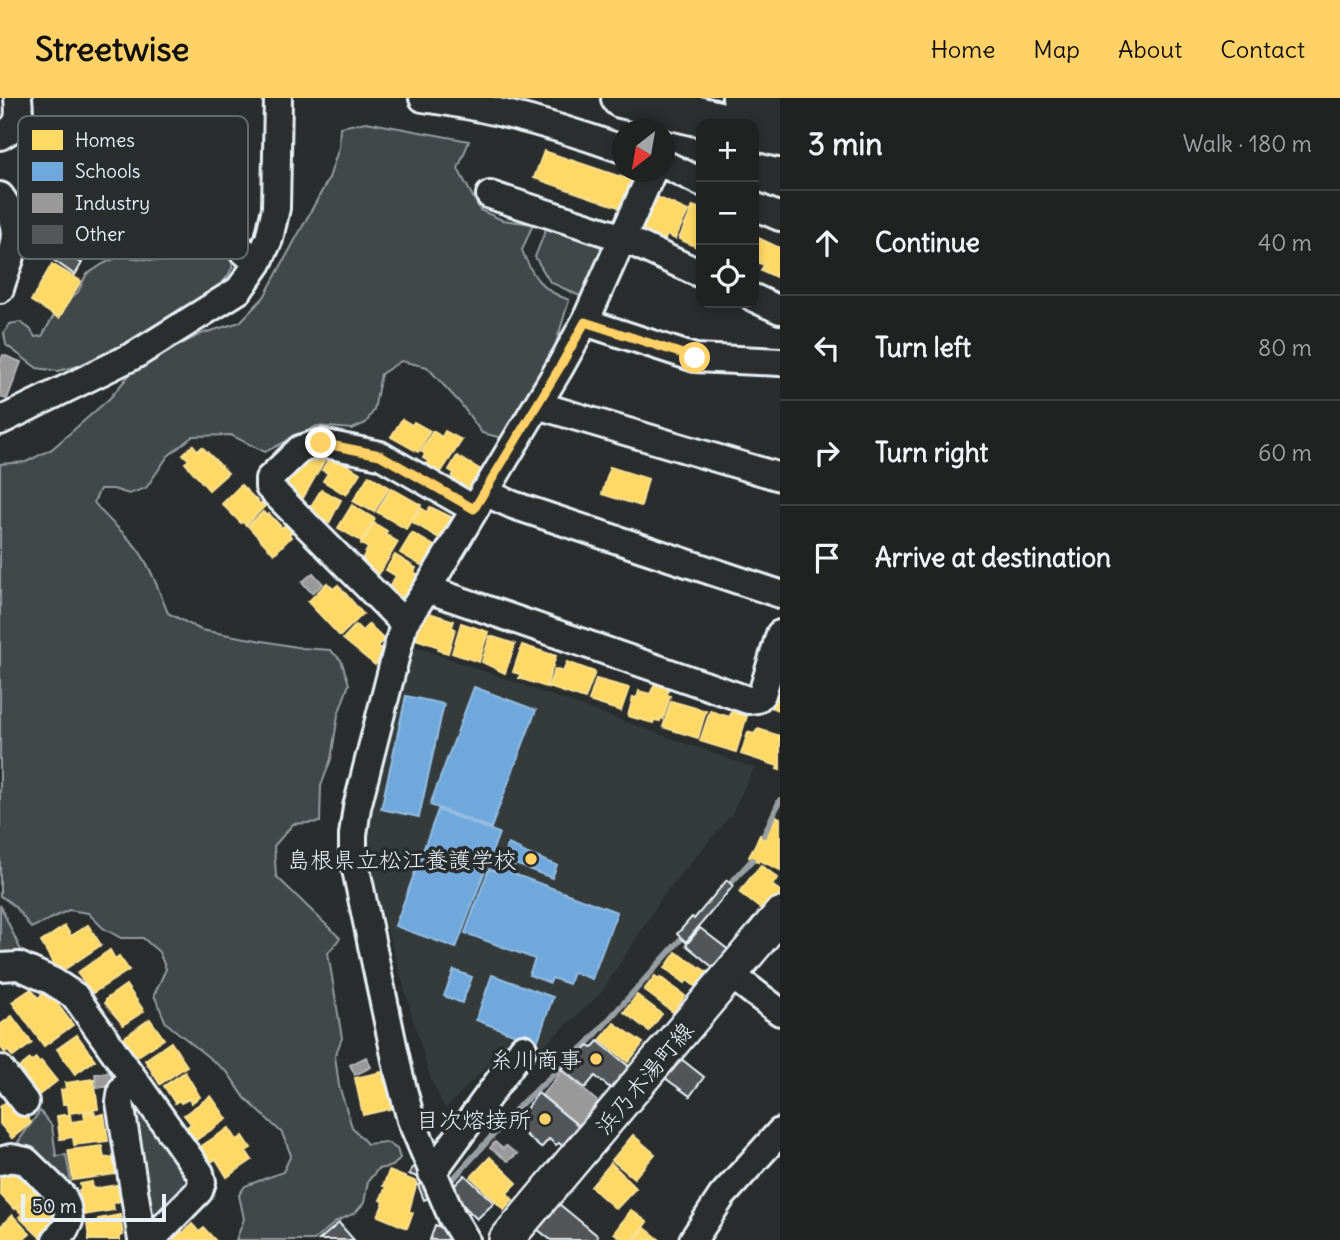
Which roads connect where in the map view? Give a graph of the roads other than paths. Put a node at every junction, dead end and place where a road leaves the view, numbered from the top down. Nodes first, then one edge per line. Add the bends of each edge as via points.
1 (18, 98) edge
2 (278, 98) edge
3 (424, 98) edge
4 (621, 98) edge
5 (742, 98) edge
6 (780, 108) edge
7 (20, 116) edge
8 (710, 119) edge
9 (18, 121) edge
10 (759, 131) edge
11 (0, 136) edge
12 (780, 136) edge
13 (612, 146) edge
14 (675, 169) edge
15 (696, 180) edge
16 (648, 182) edge
17 (490, 195) dead end
18 (0, 196) edge
19 (759, 208) edge
20 (780, 217) edge
21 (623, 238) junction
22 (16, 242) joint
23 (248, 255) edge
24 (258, 263) junction
25 (696, 272) edge
26 (0, 289) edge
27 (759, 300) edge
28 (780, 310) edge
29 (585, 322) junction
30 (780, 362) edge
31 (537, 405) junction
32 (0, 421) edge
33 (780, 477) edge
34 (479, 500) junction
35 (427, 589) junction
36 (780, 594) edge
37 (404, 623) junction
38 (780, 634) edge
39 (780, 915) edge
40 (0, 967) edge
41 (730, 974) junction
42 (780, 1012) edge
43 (523, 1048) dead end
44 (0, 1069) edge
45 (130, 1077) junction
46 (25, 1102) dead end
47 (778, 1139) edge
48 (0, 1161) edge
49 (432, 1173) junction
50 (56, 1240) edge
51 (142, 1240) edge
52 (151, 1240) edge
53 (466, 1240) edge
54 (506, 1240) edge
55 (693, 1240) edge

1 - 7 street
2 - 24 street via 276,208
3 - 13 street via 558,127
4 - 8 highway
5 - 6 highway
9 - 11 street
10 - 12 highway
14 - 15 street
16 - 21 street
17 - 21 street
18 - 22 street via 16,228
19 - 20 street
21 - 25 street
21 - 29 street
22 - 26 street
23 - 24 street
24 - 32 street via 239,289 135,355
27 - 28 street
29 - 30 street via 695,358
29 - 31 street
31 - 33 street
31 - 34 street
34 - 35 street
34 - 36 street via 513,505
34 - 37 street via 380,455 321,443 300,449 269,479 269,487
35 - 37 street
35 - 38 street via 748,700 762,694
37 - 49 street via 357,807 353,855 399,1074
39 - 41 main road, 浜乃木湯町線
40 - 45 street via 19,966 75,996
41 - 42 street
41 - 54 main road, 浜乃木湯町線
43 - 49 street
44 - 46 street
45 - 51 street via 120,1102
45 - 52 street via 202,1182 199,1191
47 - 55 street via 722,1196
48 - 50 street via 26,1161 63,1197 69,1221
49 - 53 street

